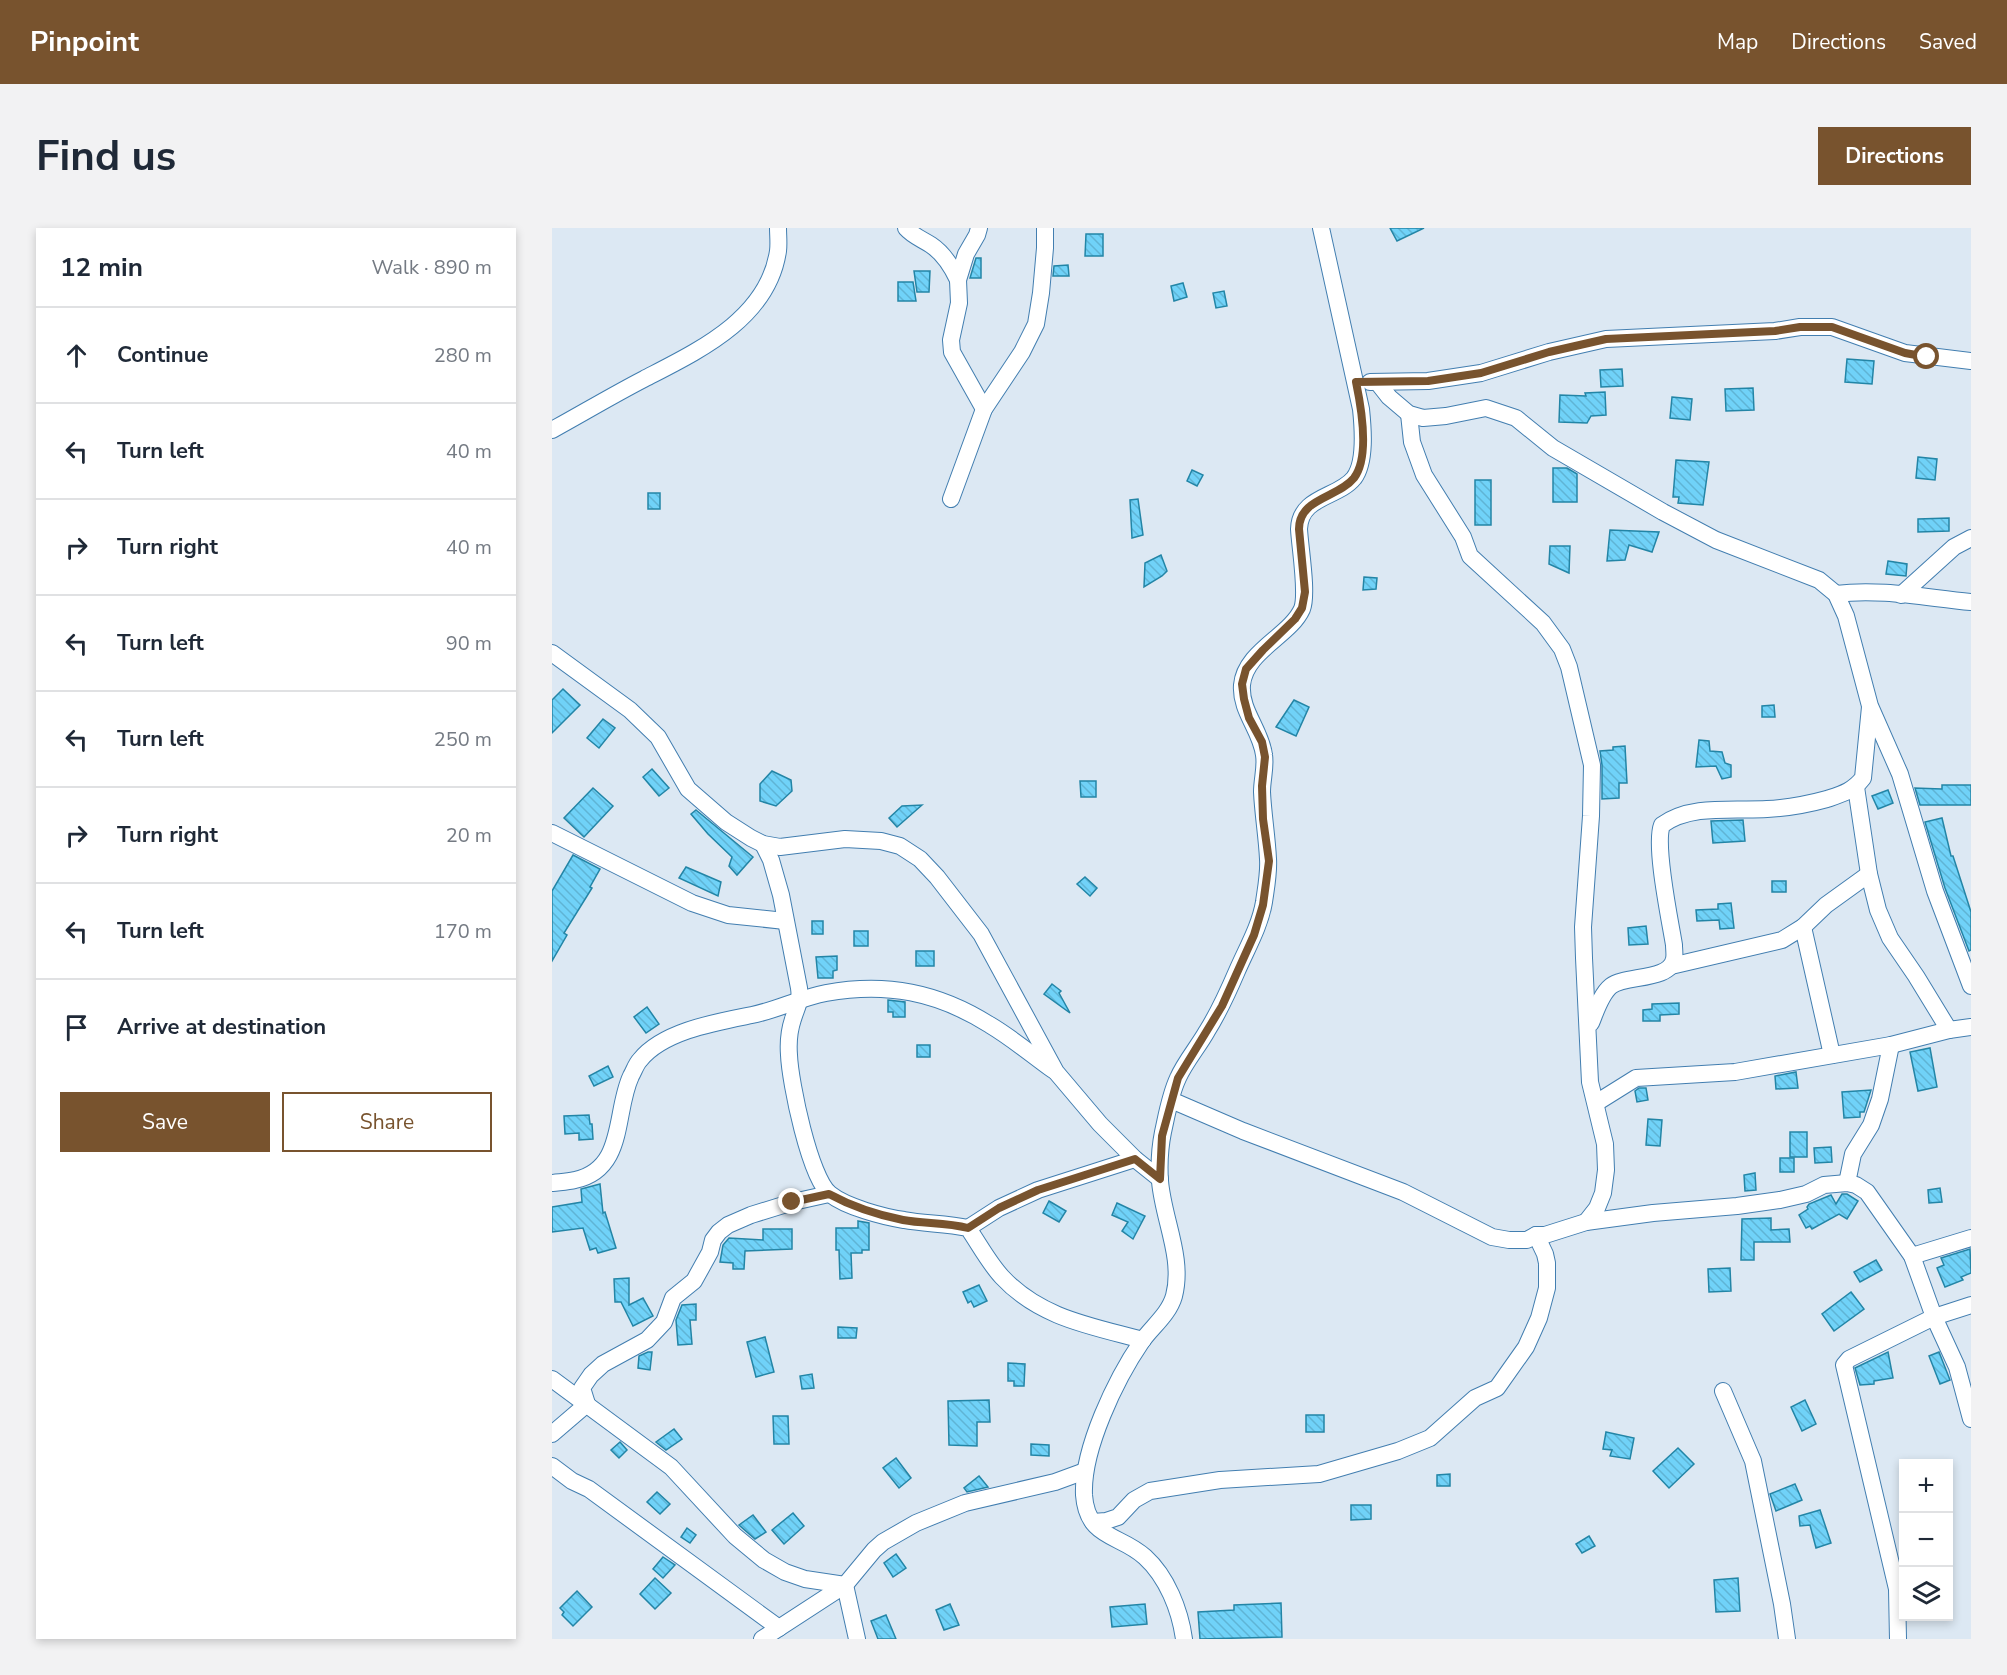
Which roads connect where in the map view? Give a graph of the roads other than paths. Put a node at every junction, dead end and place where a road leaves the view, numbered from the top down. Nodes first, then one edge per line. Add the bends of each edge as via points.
1 (778, 228) edge
2 (906, 228) edge
3 (979, 228) edge
4 (1045, 228) edge
5 (1321, 228) edge
6 (958, 280) junction
7 (1971, 361) edge
8 (1356, 382) junction
9 (1378, 383) junction
10 (984, 409) junction
11 (1408, 414) junction
12 (552, 430) edge
13 (951, 499) dead end
14 (1971, 538) edge
15 (1836, 594) junction
16 (1901, 595) junction
17 (1971, 602) edge
18 (554, 658) edge
19 (1870, 706) junction
20 (1856, 787) junction
21 (552, 833) edge
22 (763, 844) junction
23 (1869, 874) junction
24 (785, 921) junction
25 (1803, 927) junction
26 (1671, 966) junction
27 (1971, 986) edge
28 (801, 1000) junction
29 (1971, 1027) edge
30 (1588, 1029) junction
31 (1949, 1030) junction
32 (1891, 1045) junction
33 (1832, 1055) junction
34 (1056, 1072) junction
35 (1171, 1100) junction
36 (1596, 1103) junction
37 (1135, 1159) junction
38 (1160, 1179) junction
39 (552, 1182) edge
40 (1846, 1183) junction
41 (829, 1194) junction
42 (1586, 1222) junction
43 (968, 1228) junction
44 (1536, 1235) junction
45 (1971, 1238) edge
46 (1912, 1256) junction
47 (1971, 1305) edge
48 (1934, 1317) junction
49 (1143, 1340) junction
50 (552, 1379) edge
51 (1723, 1391) dead end
52 (587, 1404) junction
53 (1971, 1419) edge
54 (552, 1434) edge
55 (552, 1466) edge
56 (1085, 1471) junction
57 (1094, 1522) junction
58 (845, 1585) junction
59 (779, 1628) junction
60 (762, 1639) edge
61 (857, 1639) edge
62 (1184, 1639) edge
63 (1787, 1639) edge
64 (1898, 1639) edge

1 - 12 street via 778,250 767,283 758,299 729,330 676,364
2 - 6 street via 933,246
3 - 6 street
4 - 10 street via 1036,324
5 - 8 street
6 - 10 street via 952,352
7 - 9 street via 1905,353 1832,327 1800,327 1606,339 1481,373
8 - 9 street
8 - 35 street via 1363,434 1359,466 1346,485 1302,514 1302,608 1246,669 1242,684 1249,718 1265,757 1263,819 1269,861 1263,905 1222,1006 1178,1078
9 - 11 street
10 - 13 street
11 - 15 street via 1423,418 1486,408 1503,412 1553,448 1663,512 1716,540 1820,580
11 - 30 street via 1412,442 1424,475 1463,537 1470,556 1550,631 1563,649 1569,667 1592,765 1583,927
14 - 16 street via 1954,547
15 - 16 street
15 - 19 street via 1846,616
16 - 17 street
18 - 22 street via 630,710 658,737 688,789 726,822
19 - 20 street via 1863,778
19 - 27 street via 1900,774 1935,891
20 - 23 street
20 - 26 street via 1819,801 1720,809 1681,815 1662,825 1660,854 1674,945
21 - 24 street via 692,903 728,915
22 - 24 street via 781,895
22 - 34 street via 780,847 845,839 881,841 915,855 981,934
23 - 25 street
23 - 31 street via 1890,938
24 - 28 street
25 - 26 street via 1782,940
25 - 33 street
26 - 30 street via 1650,976 1613,984
28 - 34 street via 869,988 927,995 991,1025
28 - 39 street via 699,1026 654,1048 639,1060 628,1083 610,1155 595,1171 576,1180
28 - 41 street via 789,1034 791,1076 811,1158
29 - 31 street
30 - 36 street via 1590,1082
31 - 32 street
32 - 33 street
32 - 40 street via 1880,1099 1871,1125 1853,1154
33 - 36 street via 1735,1072 1636,1078
34 - 37 street
35 - 38 street via 1162,1136
35 - 44 street via 1403,1192 1492,1237 1527,1240
36 - 42 street via 1605,1144 1605,1182 1604,1193
37 - 38 street
37 - 43 street via 1038,1190
38 - 49 street via 1177,1277 1173,1300
40 - 42 street via 1824,1185 1780,1200
40 - 46 street via 1867,1192
41 - 43 street via 904,1220
41 - 52 street via 751,1215 719,1232 694,1281 673,1298 664,1322 647,1340 591,1375 582,1388
42 - 44 street
43 - 49 street via 1001,1277 1031,1303 1059,1317
44 - 57 street via 1547,1263 1546,1288 1539,1318 1526,1347 1497,1388 1474,1398 1430,1438 1319,1474 1220,1480 1150,1491 1134,1500 1118,1517
45 - 46 street
46 - 48 street
47 - 48 street
48 - 53 street via 1957,1367
48 - 64 street via 1844,1365 1897,1589
49 - 56 street via 1104,1410
50 - 52 street
51 - 63 street via 1753,1461
52 - 54 street
52 - 58 street via 671,1467 735,1536 764,1560 805,1579
55 - 59 street
56 - 57 street via 1084,1497
56 - 58 street via 965,1503 916,1523 883,1542
57 - 62 street via 1101,1532 1145,1557 1162,1576 1182,1621
58 - 59 street
58 - 61 street
59 - 60 street

